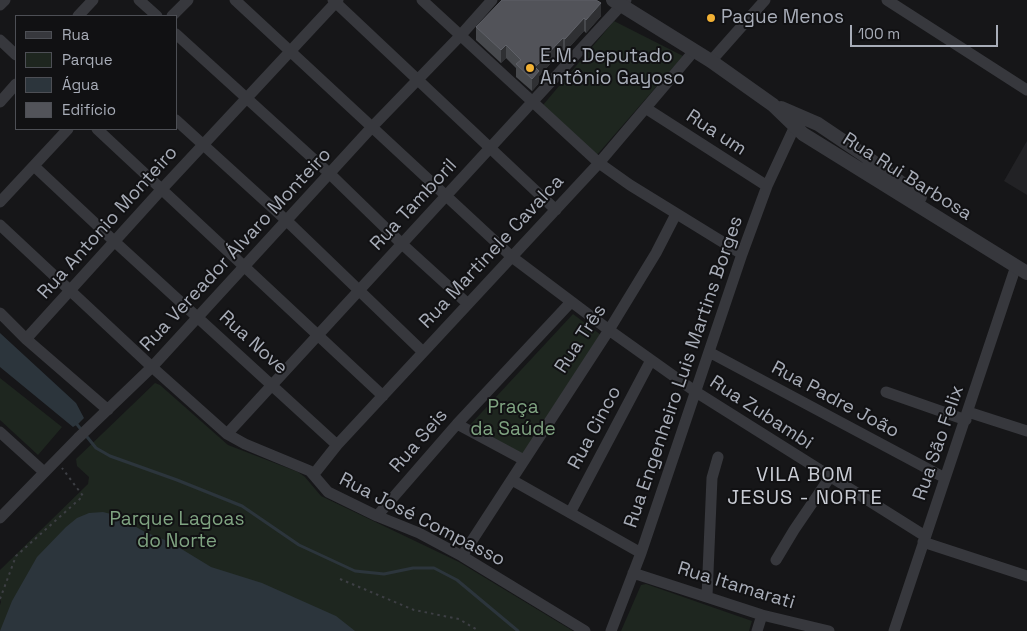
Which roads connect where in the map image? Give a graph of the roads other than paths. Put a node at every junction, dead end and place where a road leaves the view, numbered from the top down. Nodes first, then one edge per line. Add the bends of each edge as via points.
1 (5, 0) edge
2 (93, 0) edge
3 (138, 0) edge
4 (188, 0) edge
5 (236, 0) edge
6 (422, 0) edge
7 (492, 0) edge
8 (765, 0) edge
9 (887, 0) edge
10 (335, 1) edge
11 (620, 2) edge
12 (0, 5) edge
13 (79, 15) edge
14 (156, 15) edge
15 (173, 15) edge
16 (178, 36) edge
17 (460, 36) junction
18 (0, 40) edge
19 (291, 51) junction
20 (694, 51) junction
21 (15, 54) edge
22 (711, 61) junction
23 (417, 80) junction
24 (15, 85) edge
25 (1027, 90) edge
26 (247, 98) junction
27 (0, 102) edge
28 (533, 102) junction
29 (773, 105) junction
30 (647, 109) junction
31 (178, 122) edge
32 (795, 126) junction
33 (372, 127) junction
34 (67, 130) edge
35 (97, 130) edge
36 (204, 145) junction
37 (490, 149) junction
38 (599, 163) junction
39 (34, 166) junction
40 (330, 174) junction
41 (767, 186) junction
42 (161, 190) junction
43 (447, 195) junction
44 (0, 202) edge
45 (556, 210) junction
46 (676, 214) junction
47 (286, 221) junction
48 (0, 225) edge
49 (114, 241) junction
50 (402, 244) junction
51 (742, 254) junction
52 (512, 257) junction
53 (244, 267) junction
54 (1023, 267) edge
55 (70, 290) junction
56 (359, 290) junction
57 (571, 302) junction
58 (468, 304) junction
59 (0, 314) edge
60 (198, 317) junction
61 (608, 330) junction
62 (319, 335) junction
63 (26, 339) junction
64 (423, 352) junction
65 (709, 352) junction
66 (651, 360) junction
67 (152, 367) junction
68 (272, 384) junction
69 (696, 392) junction
70 (886, 392) dead end
71 (383, 396) junction
72 (108, 410) junction
73 (967, 416) junction
74 (457, 424) junction
75 (0, 432) edge
76 (1027, 432) edge
77 (227, 434) junction
78 (337, 445) junction
79 (718, 456) dead end
80 (524, 460) junction
81 (44, 472) junction
82 (314, 474) junction
83 (830, 477) junction
84 (945, 478) junction
85 (512, 480) junction
86 (570, 513) junction
87 (377, 516) junction
88 (0, 518) edge
89 (924, 539) junction
90 (641, 553) junction
91 (462, 556) junction
92 (776, 560) dead end
93 (633, 573) junction
94 (1027, 576) edge
95 (707, 596) junction
96 (762, 615) junction
97 (585, 631) edge
98 (611, 631) edge
99 (757, 631) edge
100 (829, 631) edge
101 (894, 631) edge

1 - 12 street
2 - 13 street
3 - 14 street
4 - 15 street
5 - 19 street, Rua Zubambi
6 - 17 street
7 - 17 street, Rua Vereador Álvaro Monteiro
8 - 22 street
9 - 25 street
10 - 19 street, Rua Antonio Monteiro
10 - 23 street
11 - 20 street, Rua Rui Barbosa
11 - 28 street, Rua Tamboril
16 - 26 street
17 - 23 street, Rua Vereador Álvaro Monteiro
17 - 28 street
18 - 21 street
19 - 26 street, Rua Antonio Monteiro
19 - 33 street, Rua Zubambi
20 - 22 street, Rua Rui Barbosa
20 - 30 street, Rua Martinele Cavalca
22 - 29 street, Rua Rui Barbosa
23 - 33 street, Rua Vereador Álvaro Monteiro
23 - 37 street
24 - 27 street
26 - 36 street, Rua Antonio Monteiro
26 - 40 street
28 - 37 street, Rua Tamboril
28 - 38 street
29 - 32 street, Rua Rui Barbosa
29 - 54 street, Rua Rui Barbosa via 818,124
30 - 38 street, Rua Martinele Cavalca
30 - 41 street, Rua um
31 - 36 street
32 - 41 street, Rua Engenheiro Luis Martins Borges
32 - 54 street, Rua Rui Barbosa via 803,134
33 - 40 street, Rua Vereador Álvaro Monteiro
33 - 43 street, Rua Zubambi
34 - 39 street
35 - 42 street
36 - 42 street, Rua Antonio Monteiro
36 - 47 street
37 - 43 street, Rua Tamboril
37 - 45 street
38 - 45 street, Rua Martinele Cavalca
38 - 46 street
39 - 44 street
39 - 49 street, Rua Nove
40 - 47 street, Rua Vereador Álvaro Monteiro
40 - 50 street
41 - 51 street, Rua Engenheiro Luis Martins Borges
42 - 49 street, Rua Antonio Monteiro
42 - 53 street
43 - 50 street, Rua Tamboril
43 - 52 street, Rua Zubambi
45 - 52 street, Rua Martinele Cavalca
46 - 51 street
46 - 61 street, Rua Três
47 - 53 street, Rua Vereador Álvaro Monteiro
47 - 56 street
48 - 55 street
49 - 55 street, Rua Antonio Monteiro
49 - 60 street, Rua Nove
50 - 56 street, Rua Tamboril
50 - 58 street
51 - 65 street, Rua Engenheiro Luis Martins Borges
52 - 57 street, Rua Zubambi
52 - 58 street, Rua Martinele Cavalca
53 - 60 street, Rua Vereador Álvaro Monteiro
53 - 62 street
54 - 73 street, Rua São Felix
55 - 63 street, Rua Antonio Monteiro
55 - 67 street
56 - 62 street, Rua Tamboril
56 - 64 street
57 - 61 street, Rua Zubambi
57 - 74 street, Rua Seis
58 - 64 street, Rua Martinele Cavalca
59 - 63 street
60 - 67 street, Rua Vereador Álvaro Monteiro
60 - 68 street, Rua Nove
61 - 66 street, Rua Zubambi
61 - 80 street, Rua Três
62 - 68 street, Rua Tamboril
62 - 71 street
63 - 72 street
64 - 71 street, Rua Martinele Cavalca
65 - 69 street, Rua Engenheiro Luis Martins Borges
65 - 84 street, Rua Padre João
66 - 69 street, Rua Zubambi
66 - 86 street, Rua Cinco
67 - 72 street, Rua Vereador Álvaro Monteiro
67 - 77 street, Rua José Compasso
68 - 77 street, Rua Tamboril
68 - 78 street, Rua Nove
69 - 83 street, Rua Zubambi
69 - 90 street, Rua Engenheiro Luis Martins Borges
70 - 73 street
71 - 78 street, Rua Martinele Cavalca
72 - 81 street, Rua Vereador Álvaro Monteiro
73 - 76 street
73 - 84 street, Rua São Felix
74 - 80 street
74 - 87 street, Rua Seis
75 - 81 street
77 - 82 street, Rua José Compasso
78 - 82 street, Rua Martinele Cavalca
79 - 95 street via 712,478
80 - 85 street, Rua Três
81 - 88 street, Rua Vereador Álvaro Monteiro
82 - 87 street, Rua José Compasso via 328,492
83 - 89 street, Rua Zubambi
83 - 92 street
84 - 89 street, Rua São Felix
85 - 86 street
85 - 91 street, Rua Três
86 - 90 street
87 - 91 street, Rua José Compasso via 419,533
89 - 94 street, Rua Zubambi
89 - 101 street, Rua São Felix
90 - 93 street, Rua Engenheiro Luis Martins Borges
91 - 97 street, Rua José Compasso
93 - 95 street, Rua Itamarati
93 - 98 street, Rua Engenheiro Luis Martins Borges
95 - 96 street, Rua Itamarati
96 - 99 street
96 - 100 street, Rua Itamarati

